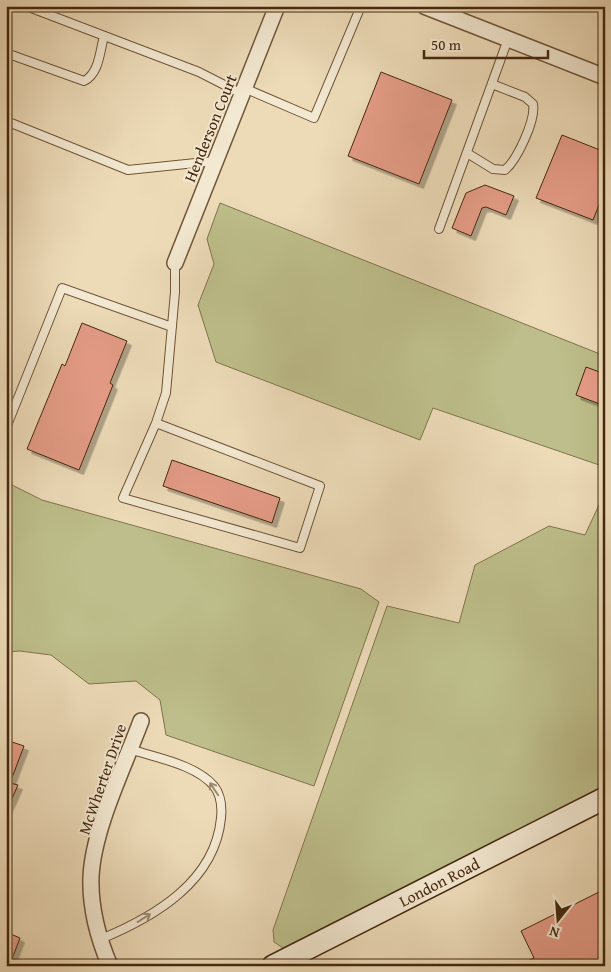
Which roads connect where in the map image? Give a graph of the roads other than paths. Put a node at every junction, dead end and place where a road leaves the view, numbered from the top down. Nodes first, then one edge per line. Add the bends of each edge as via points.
1 (26, 6) edge
2 (277, 6) edge
3 (362, 6) edge
4 (424, 6) edge
5 (104, 36) junction
6 (508, 39) junction
7 (6, 52) edge
8 (605, 78) edge
9 (492, 84) junction
10 (243, 91) junction
11 (6, 121) edge
12 (467, 153) junction
13 (215, 161) junction
14 (439, 229) dead end
15 (175, 263) joint
16 (172, 327) junction
17 (8, 423) dead end
18 (156, 423) junction
19 (141, 721) dead end
20 (130, 749) junction
21 (605, 798) edge
22 (100, 939) junction
23 (110, 966) edge
24 (273, 966) edge

1 - 5 lane
2 - 10 street, Henderson Court
3 - 10 lane via 314,118
4 - 6 street
5 - 7 lane via 96,69 91,78 84,81
5 - 10 lane
6 - 8 street
6 - 9 lane
9 - 12 lane
9 - 12 lane via 525,97 533,104 535,113 513,164 505,170 494,169
10 - 13 street, Henderson Court
11 - 13 lane via 128,170
12 - 14 lane
13 - 15 street, Henderson Court
15 - 16 lane
16 - 17 lane via 62,288
16 - 18 lane via 166,393
18 - 18 lane via 123,498 300,548 320,486
19 - 20 street, McWherter Drive
20 - 22 street, McWherter Drive via 101,826 91,876 92,901
22 -> 20 lane via 128,927 178,896 206,865 220,831 222,805 214,786 194,772
21 - 24 street, London Road
22 - 23 street, McWherter Drive

